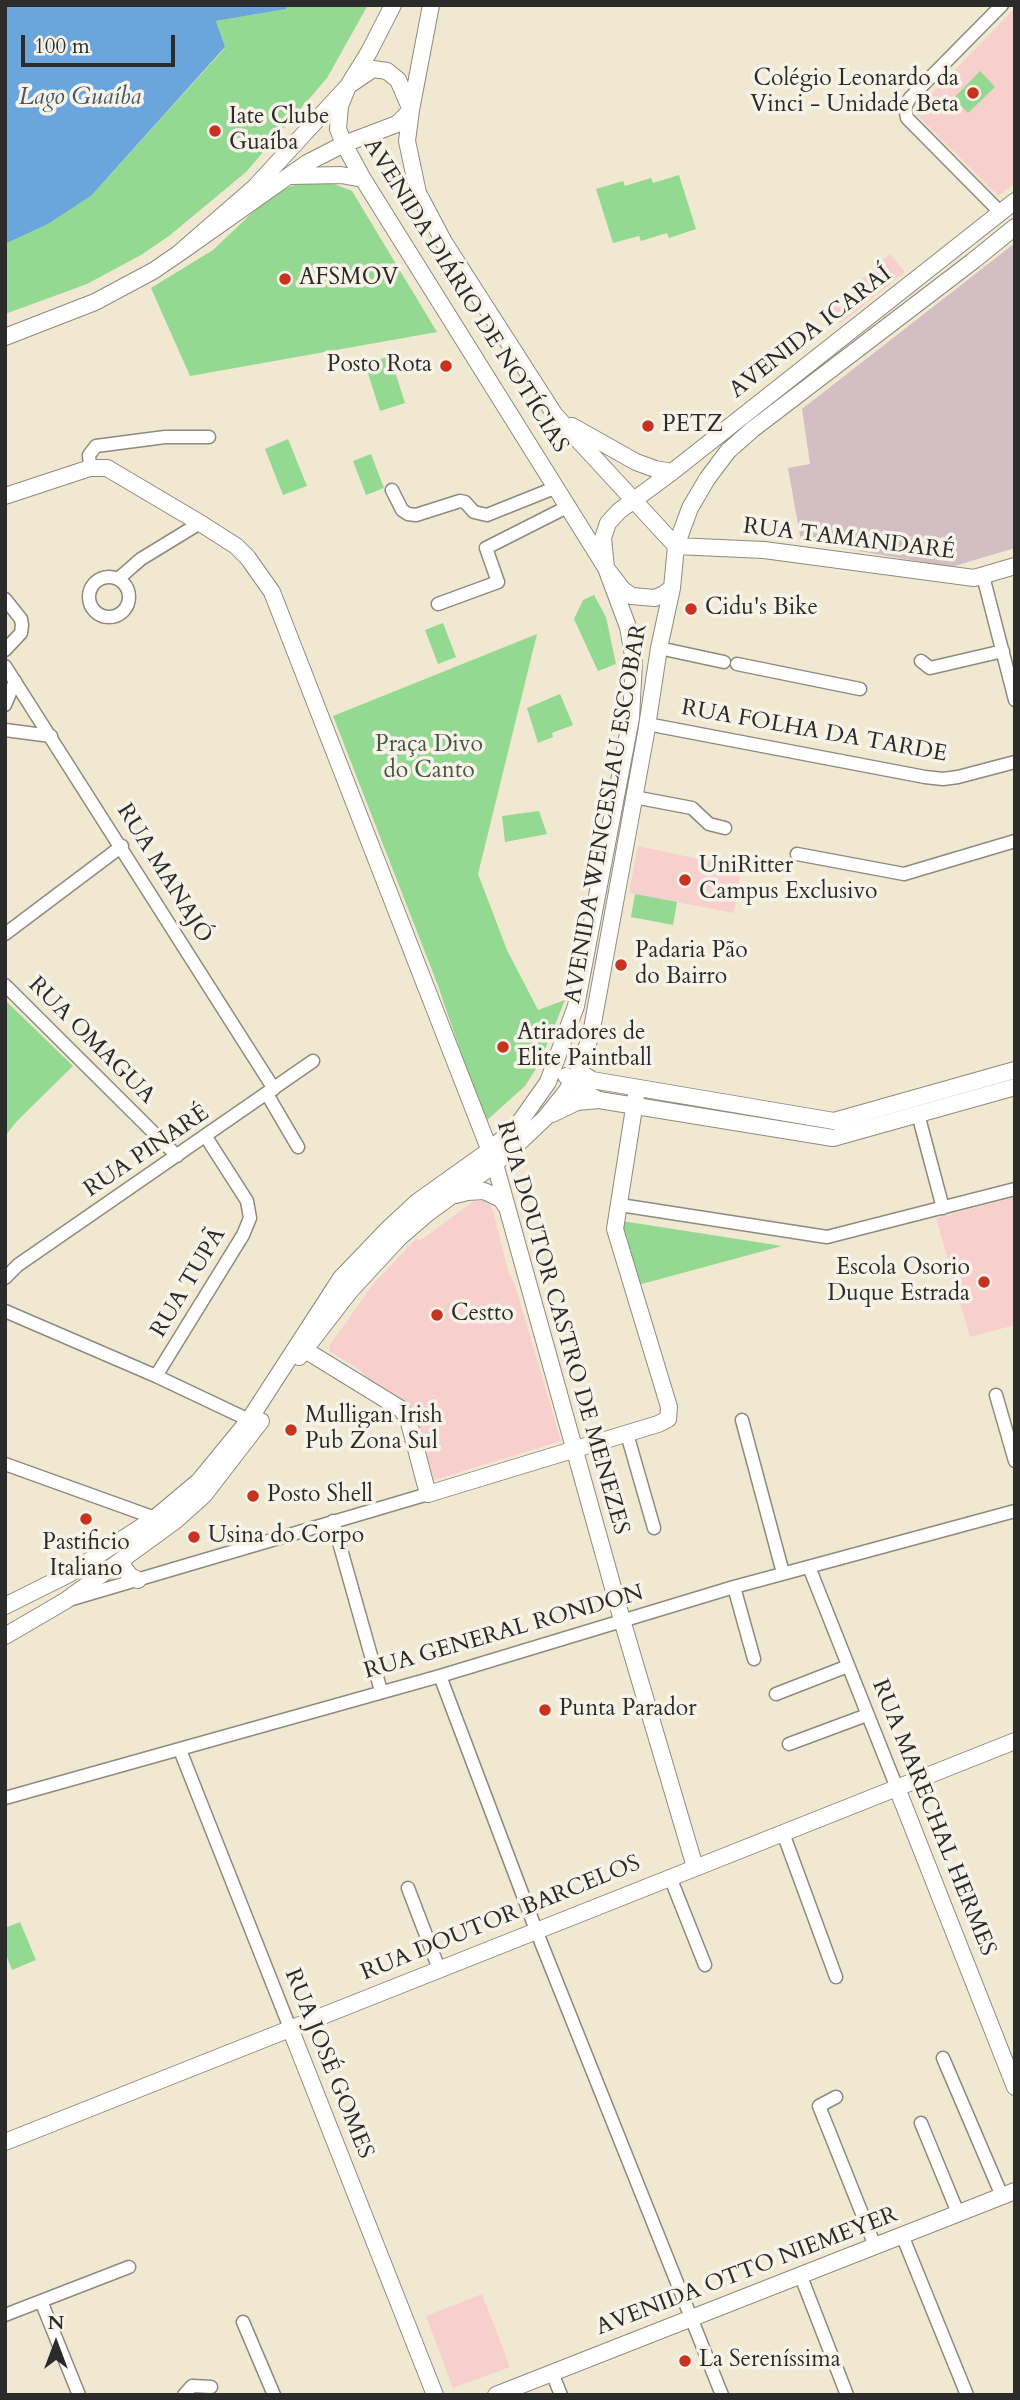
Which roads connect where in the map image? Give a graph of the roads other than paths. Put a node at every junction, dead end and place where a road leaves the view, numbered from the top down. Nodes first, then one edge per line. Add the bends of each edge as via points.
1 (393, 5) edge
2 (432, 5) edge
3 (1002, 5) edge
4 (348, 86) junction
5 (411, 110) junction
6 (344, 144) junction
7 (288, 176) junction
8 (363, 179) junction
9 (1015, 201) edge
10 (1000, 212) junction
11 (1015, 227) edge
12 (178, 254) junction
13 (5, 337) edge
14 (555, 415) junction
15 (209, 437) dead end
16 (90, 468) junction
17 (673, 472) junction
18 (557, 487) junction
19 (392, 490) dead end
20 (5, 496) edge
21 (634, 501) junction
22 (569, 506) junction
23 (200, 523) junction
24 (676, 546) junction
25 (1015, 566) edge
26 (606, 568) junction
27 (983, 576) junction
28 (118, 579) dead end
29 (672, 588) junction
30 (5, 599) edge
31 (438, 604) dead end
32 (659, 648) junction
33 (5, 650) edge
34 (1003, 651) junction
35 (921, 660) dead end
36 (5, 666) edge
37 (15, 681) junction
38 (860, 690) dead end
39 (1015, 700) edge
40 (5, 705) edge
41 (647, 724) junction
42 (5, 730) edge
43 (51, 736) junction
44 (1015, 762) edge
45 (634, 797) junction
46 (725, 828) dead end
47 (1015, 841) edge
48 (122, 846) junction
49 (797, 854) dead end
50 (5, 934) edge
51 (5, 985) edge
52 (561, 1051) junction
53 (313, 1061) dead end
54 (1015, 1070) edge
55 (575, 1077) junction
56 (1015, 1087) edge
57 (638, 1089) junction
58 (271, 1091) junction
59 (599, 1100) junction
60 (636, 1106) junction
61 (918, 1114) junction
62 (545, 1118) junction
63 (517, 1126) junction
64 (483, 1132) junction
65 (206, 1137) junction
66 (298, 1147) dead end
67 (177, 1156) junction
68 (492, 1157) junction
69 (1015, 1189) edge
70 (449, 1198) junction
71 (620, 1205) junction
72 (507, 1207) junction
73 (943, 1208) junction
74 (5, 1278) edge
75 (5, 1311) edge
76 (309, 1325) junction
77 (305, 1350) junction
78 (156, 1376) junction
79 (996, 1395) dead end
80 (249, 1420) junction
81 (742, 1420) dead end
82 (627, 1434) junction
83 (575, 1450) junction
84 (1015, 1461) edge
85 (5, 1464) edge
86 (428, 1494) junction
87 (1015, 1511) edge
88 (155, 1518) junction
89 (333, 1521) junction
90 (654, 1528) dead end
91 (122, 1561) junction
92 (809, 1567) junction
93 (783, 1573) junction
94 (69, 1574) junction
95 (99, 1578) junction
96 (138, 1580) junction
97 (734, 1587) junction
98 (65, 1601) junction
99 (5, 1606) edge
100 (622, 1620) junction
101 (5, 1636) edge
102 (754, 1659) dead end
103 (848, 1666) junction
104 (440, 1676) junction
105 (381, 1691) junction
106 (776, 1694) dead end
107 (867, 1715) junction
108 (1015, 1741) edge
109 (789, 1744) dead end
110 (180, 1750) junction
111 (897, 1788) junction
112 (5, 1798) edge
113 (783, 1833) junction
114 (695, 1867) junction
115 (670, 1877) junction
116 (408, 1888) dead end
117 (536, 1930) junction
118 (705, 1965) dead end
119 (439, 1969) junction
120 (836, 1977) dead end
121 (290, 2028) junction
122 (943, 2057) dead end
123 (1015, 2087) edge
124 (836, 2097) dead end
125 (921, 2123) dead end
126 (5, 2142) edge
127 (1008, 2193) edge
128 (958, 2213) junction
129 (902, 2235) junction
130 (875, 2246) junction
131 (129, 2267) dead end
132 (800, 2274) junction
133 (41, 2301) junction
134 (5, 2315) edge
135 (691, 2318) junction
136 (243, 2322) dead end
137 (548, 2374) junction
138 (211, 2387) dead end
139 (79, 2395) edge
140 (184, 2395) edge
141 (274, 2395) edge
142 (435, 2395) edge
143 (496, 2395) edge
144 (552, 2395) edge
145 (561, 2395) edge
146 (722, 2395) edge
147 (847, 2395) edge
148 (967, 2395) edge

1 - 4 main road, AVENIDA DIÁRIO DE NOTÍCIAS
2 - 5 main road, AVENIDA DIÁRIO DE NOTÍCIAS
3 - 10 street via 905,107 907,118
4 - 5 main road via 373,69 387,71 402,87
4 - 6 main road, AVENIDA DIÁRIO DE NOTÍCIAS via 338,117
4 - 12 main road via 255,187
5 - 6 main road via 391,128
5 - 14 main road, AVENIDA DIÁRIO DE NOTÍCIAS via 407,141 418,193 444,242
6 - 7 main road
6 - 8 main road, AVENIDA DIÁRIO DE NOTÍCIAS
7 - 8 main road
7 - 12 main road
8 - 18 main road, AVENIDA DIÁRIO DE NOTÍCIAS
9 - 10 main road, AVENIDA ICARAÍ
10 - 17 main road, AVENIDA ICARAÍ
11 - 24 main road, AVENIDA ICARAÍ via 727,451 690,508
12 - 13 main road via 95,302
14 - 17 main road via 636,462
14 - 21 main road, AVENIDA DIÁRIO DE NOTÍCIAS
15 - 16 street via 96,446 89,455
16 - 20 main road
16 - 23 main road, RUA DOUTOR CASTRO DE MENEZES via 107,468
17 - 21 main road, AVENIDA ICARAÍ
18 - 19 street via 487,515 474,512 460,500 408,514
18 - 22 main road, AVENIDA DIÁRIO DE NOTÍCIAS
21 - 24 main road, AVENIDA DIÁRIO DE NOTÍCIAS
21 - 26 main road via 608,523 603,538
22 - 26 main road, AVENIDA DIÁRIO DE NOTÍCIAS
22 - 31 street via 486,548 498,582
23 - 28 street via 141,559
23 - 64 main road, RUA DOUTOR CASTRO DE MENEZES via 248,558 272,592
24 - 27 main road, RUA TAMANDARÉ via 764,550
24 - 29 main road, AVENIDA WENCESLAU ESCOBAR
25 - 27 main road, RUA TAMANDARÉ
26 - 29 main road via 632,596 655,598
26 - 52 main road, AVENIDA WENCESLAU ESCOBAR via 628,626 635,680 588,946
27 - 34 street
29 - 32 main road, AVENIDA WENCESLAU ESCOBAR
30 - 33 street via 22,625 21,633
32 - 38 street
32 - 41 main road, AVENIDA WENCESLAU ESCOBAR
34 - 35 street via 930,668
34 - 39 street
36 - 37 street, RUA MANAJÓ
37 - 40 street
37 - 43 street, RUA MANAJÓ
41 - 44 street, RUA FOLHA DA TARDE via 943,779
41 - 45 main road, AVENIDA WENCESLAU ESCOBAR
42 - 43 street
43 - 48 street, RUA MANAJÓ
45 - 46 street via 692,808 709,824
45 - 55 main road, AVENIDA WENCESLAU ESCOBAR via 591,1034
47 - 49 street via 904,874
48 - 50 street
48 - 58 street, RUA MANAJÓ
51 - 67 street, RUA OMAGUA
52 - 55 main road via 562,1071
52 - 63 main road, AVENIDA WENCESLAU ESCOBAR via 548,1082
53 - 58 street, RUA PINARÉ
54 - 57 main road via 834,1121
55 - 57 main road
55 - 59 main road
55 - 62 main road, AVENIDA WENCESLAU ESCOBAR
56 - 61 main road
57 - 60 main road
58 - 65 street, RUA PINARÉ
58 - 66 street, RUA MANAJÓ
59 - 60 main road
59 - 62 main road via 577,1102
60 - 61 main road via 833,1138
60 - 71 main road
61 - 73 street
62 - 68 main road, AVENIDA WENCESLAU ESCOBAR
63 - 64 main road via 498,1135
63 - 68 main road, AVENIDA WENCESLAU ESCOBAR
64 - 68 main road, RUA DOUTOR CASTRO DE MENEZES
65 - 67 street, RUA PINARÉ
65 - 78 street, RUA TUPÃ via 247,1201 250,1218
67 - 74 street, RUA PINARÉ
68 - 70 main road, AVENIDA WENCESLAU ESCOBAR
68 - 72 main road, RUA DOUTOR CASTRO DE MENEZES
68 - 76 main road, AVENIDA WENCESLAU ESCOBAR via 417,1202 341,1278
69 - 73 street
70 - 72 main road via 484,1191
70 - 77 main road, AVENIDA WENCESLAU ESCOBAR via 370,1268
71 - 73 street via 827,1237
71 - 82 main road via 615,1229 669,1407 668,1419
72 - 83 main road, RUA DOUTOR CASTRO DE MENEZES
75 - 78 street
76 - 77 main road
76 - 80 main road, AVENIDA WENCESLAU ESCOBAR
77 - 86 main road via 401,1409 408,1419
77 - 91 main road, AVENIDA WENCESLAU ESCOBAR via 258,1425 204,1494
78 - 80 street
79 - 84 street
80 - 88 main road, AVENIDA WENCESLAU ESCOBAR via 199,1481
81 - 93 street
82 - 83 main road
82 - 90 street
83 - 86 main road
83 - 100 main road, RUA DOUTOR CASTRO DE MENEZES
85 - 88 street
86 - 89 street
87 - 92 street, RUA GENERAL RONDON
88 - 94 main road, AVENIDA WENCESLAU ESCOBAR
89 - 96 street
89 - 105 street
91 - 95 main road, AVENIDA WENCESLAU ESCOBAR
91 - 96 main road via 124,1569
92 - 93 street, RUA GENERAL RONDON
92 - 103 street, RUA MARECHAL HERMES
93 - 97 street, RUA GENERAL RONDON
94 - 95 street
94 - 99 main road, AVENIDA WENCESLAU ESCOBAR
95 - 96 street
95 - 98 main road, AVENIDA WENCESLAU ESCOBAR
96 - 98 street
97 - 100 street, RUA GENERAL RONDON
97 - 102 street
98 - 101 main road, AVENIDA WENCESLAU ESCOBAR
100 - 104 street, RUA GENERAL RONDON
100 - 114 main road, RUA DOUTOR CASTRO DE MENEZES
103 - 106 street
103 - 107 street, RUA MARECHAL HERMES
104 - 105 street, RUA GENERAL RONDON
104 - 117 street
105 - 110 street, RUA GENERAL RONDON
107 - 109 street
107 - 111 street, RUA MARECHAL HERMES
108 - 111 main road, RUA DOUTOR BARCELOS
110 - 112 street, RUA GENERAL RONDON
110 - 121 street, RUA JOSÉ GOMES
111 - 113 main road, RUA DOUTOR BARCELOS
111 - 123 main road, RUA MARECHAL HERMES
113 - 114 main road, RUA DOUTOR BARCELOS
113 - 120 street
114 - 115 main road, RUA DOUTOR BARCELOS
115 - 117 main road, RUA DOUTOR BARCELOS
115 - 118 street
116 - 119 street
117 - 119 main road, RUA DOUTOR BARCELOS
117 - 135 street
119 - 121 main road, RUA DOUTOR BARCELOS
121 - 126 main road, RUA DOUTOR BARCELOS
121 - 142 main road, RUA JOSÉ GOMES
122 - 127 street
124 - 130 street via 819,2106
125 - 128 street
127 - 128 main road, AVENIDA OTTO NIEMEYER
128 - 129 main road, AVENIDA OTTO NIEMEYER
129 - 130 main road, AVENIDA OTTO NIEMEYER
129 - 148 street
130 - 132 main road, AVENIDA OTTO NIEMEYER
131 - 133 street
132 - 135 main road, AVENIDA OTTO NIEMEYER
132 - 147 street
133 - 134 street
133 - 139 street
135 - 137 main road, AVENIDA OTTO NIEMEYER
135 - 146 street
136 - 141 street
137 - 143 main road, AVENIDA OTTO NIEMEYER
137 - 144 street
137 - 145 street
138 - 140 street via 192,2386

